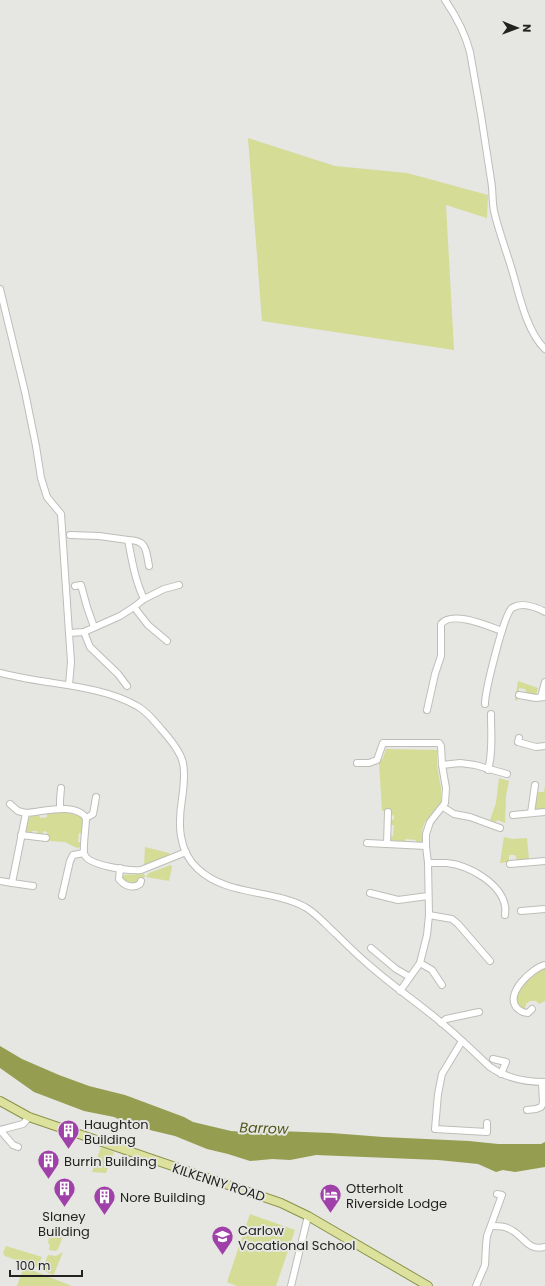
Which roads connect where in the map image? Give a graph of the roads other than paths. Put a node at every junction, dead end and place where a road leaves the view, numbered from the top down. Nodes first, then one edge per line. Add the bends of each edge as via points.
1 (445, 0) edge
2 (0, 289) edge
3 (545, 349) edge
4 (70, 535) dead end
5 (128, 540) junction
6 (149, 566) dead end
7 (179, 585) dead end
8 (75, 586) dead end
9 (144, 599) junction
10 (134, 607) junction
11 (545, 612) edge
12 (94, 627) junction
13 (502, 631) junction
14 (84, 632) junction
15 (69, 633) junction
16 (167, 641) dead end
17 (0, 674) edge
18 (545, 682) edge
19 (69, 685) junction
20 (127, 686) dead end
21 (519, 695) dead end
22 (543, 697) edge
23 (485, 704) dead end
24 (427, 710) dead end
25 (491, 714) dead end
26 (519, 738) dead end
27 (545, 746) edge
28 (357, 763) dead end
29 (442, 765) junction
30 (488, 770) junction
31 (507, 774) dead end
32 (535, 785) dead end
33 (61, 788) dead end
34 (96, 797) dead end
35 (10, 804) dead end
36 (443, 807) junction
37 (60, 809) junction
38 (388, 812) dead end
39 (545, 812) edge
40 (26, 813) junction
41 (531, 813) junction
42 (513, 814) dead end
43 (86, 818) junction
44 (500, 828) dead end
45 (21, 835) junction
46 (46, 838) dead end
47 (367, 843) dead end
48 (387, 844) junction
49 (426, 846) junction
50 (186, 852) junction
51 (84, 853) junction
52 (545, 861) edge
53 (428, 863) junction
54 (510, 864) dead end
55 (120, 868) junction
56 (141, 880) dead end
57 (0, 881) edge
58 (12, 882) junction
59 (33, 886) dead end
60 (370, 893) dead end
61 (62, 896) dead end
62 (428, 896) junction
63 (545, 909) edge
64 (521, 911) dead end
65 (429, 915) junction
66 (505, 915) dead end
67 (371, 948) dead end
68 (490, 961) dead end
69 (420, 963) junction
70 (545, 965) edge
71 (410, 978) junction
72 (442, 985) dead end
73 (400, 991) junction
74 (532, 1009) dead end
75 (479, 1012) dead end
76 (441, 1023) junction
77 (462, 1041) junction
78 (493, 1059) dead end
79 (501, 1074) junction
80 (543, 1082) edge
81 (0, 1101) edge
82 (527, 1110) dead end
83 (29, 1117) junction
84 (487, 1123) dead end
85 (0, 1130) edge
86 (18, 1147) dead end
87 (497, 1194) dead end
88 (308, 1216) junction
89 (492, 1226) junction
90 (545, 1247) edge
91 (291, 1286) edge
92 (428, 1286) edge
93 (476, 1286) edge

1 - 3 street via 468,42 498,228 530,325 535,337
2 - 15 street via 27,400 41,478 47,497 61,514
4 - 5 street
5 - 6 street via 142,543
5 - 9 street via 137,583
7 - 9 street
8 - 12 street via 81,585
9 - 10 street
10 - 12 street
10 - 16 street via 148,625
11 - 13 street via 533,607 517,606 509,611
12 - 14 street
13 - 23 street
13 - 24 street via 463,618 442,621 441,656 434,674
14 - 15 street
14 - 20 street via 90,647
15 - 19 street
17 - 19 street
18 - 22 street
19 - 50 street via 118,697 139,707 178,750 185,766 179,825
21 - 22 street
25 - 30 street
26 - 27 street via 518,742 536,747
28 - 29 street via 377,760 383,743 435,743 442,746
29 - 30 street via 460,763
29 - 36 street via 446,788
30 - 31 street
32 - 41 street
33 - 37 street
34 - 43 street via 93,814
35 - 40 street via 18,811
36 - 44 street via 454,814
36 - 49 street via 430,822
37 - 40 street
37 - 43 street via 80,813
38 - 48 street
39 - 41 street
40 - 45 street
41 - 42 street
43 - 51 street
45 - 46 street
45 - 58 street
47 - 48 street
48 - 49 street
49 - 53 street
50 - 55 street via 141,870
50 - 73 street via 197,868 215,881 241,890 289,900 311,911 368,965
51 - 55 street via 97,864
51 - 61 street via 73,855 70,860
52 - 54 street
53 - 62 street
53 - 66 street via 447,863 478,873 500,894 505,905
55 - 56 street via 119,879 124,884 135,887
57 - 58 street
58 - 59 street
60 - 62 street via 398,900
62 - 65 street
63 - 64 street
65 - 68 street via 452,919
65 - 69 street
67 - 71 street
69 - 71 street
69 - 72 street via 432,970
70 - 74 street via 529,974 514,994 517,1008 525,1013
71 - 73 street
73 - 76 street
75 - 76 street
76 - 77 street
77 - 79 street via 490,1068
77 - 84 street via 442,1074 435,1129 487,1132
78 - 79 street via 506,1062
79 - 80 street
80 - 82 street via 541,1107
81 - 83 main road, KILKENNY ROAD
83 - 85 street via 23,1124
83 - 88 main road, KILKENNY ROAD via 274,1200
85 - 86 street via 12,1145
87 - 89 street via 502,1195
88 - 91 street
88 - 92 main road, KILKENNY ROAD
89 - 90 street via 503,1226 515,1231 527,1244 535,1248
89 - 93 street via 486,1245 485,1265

